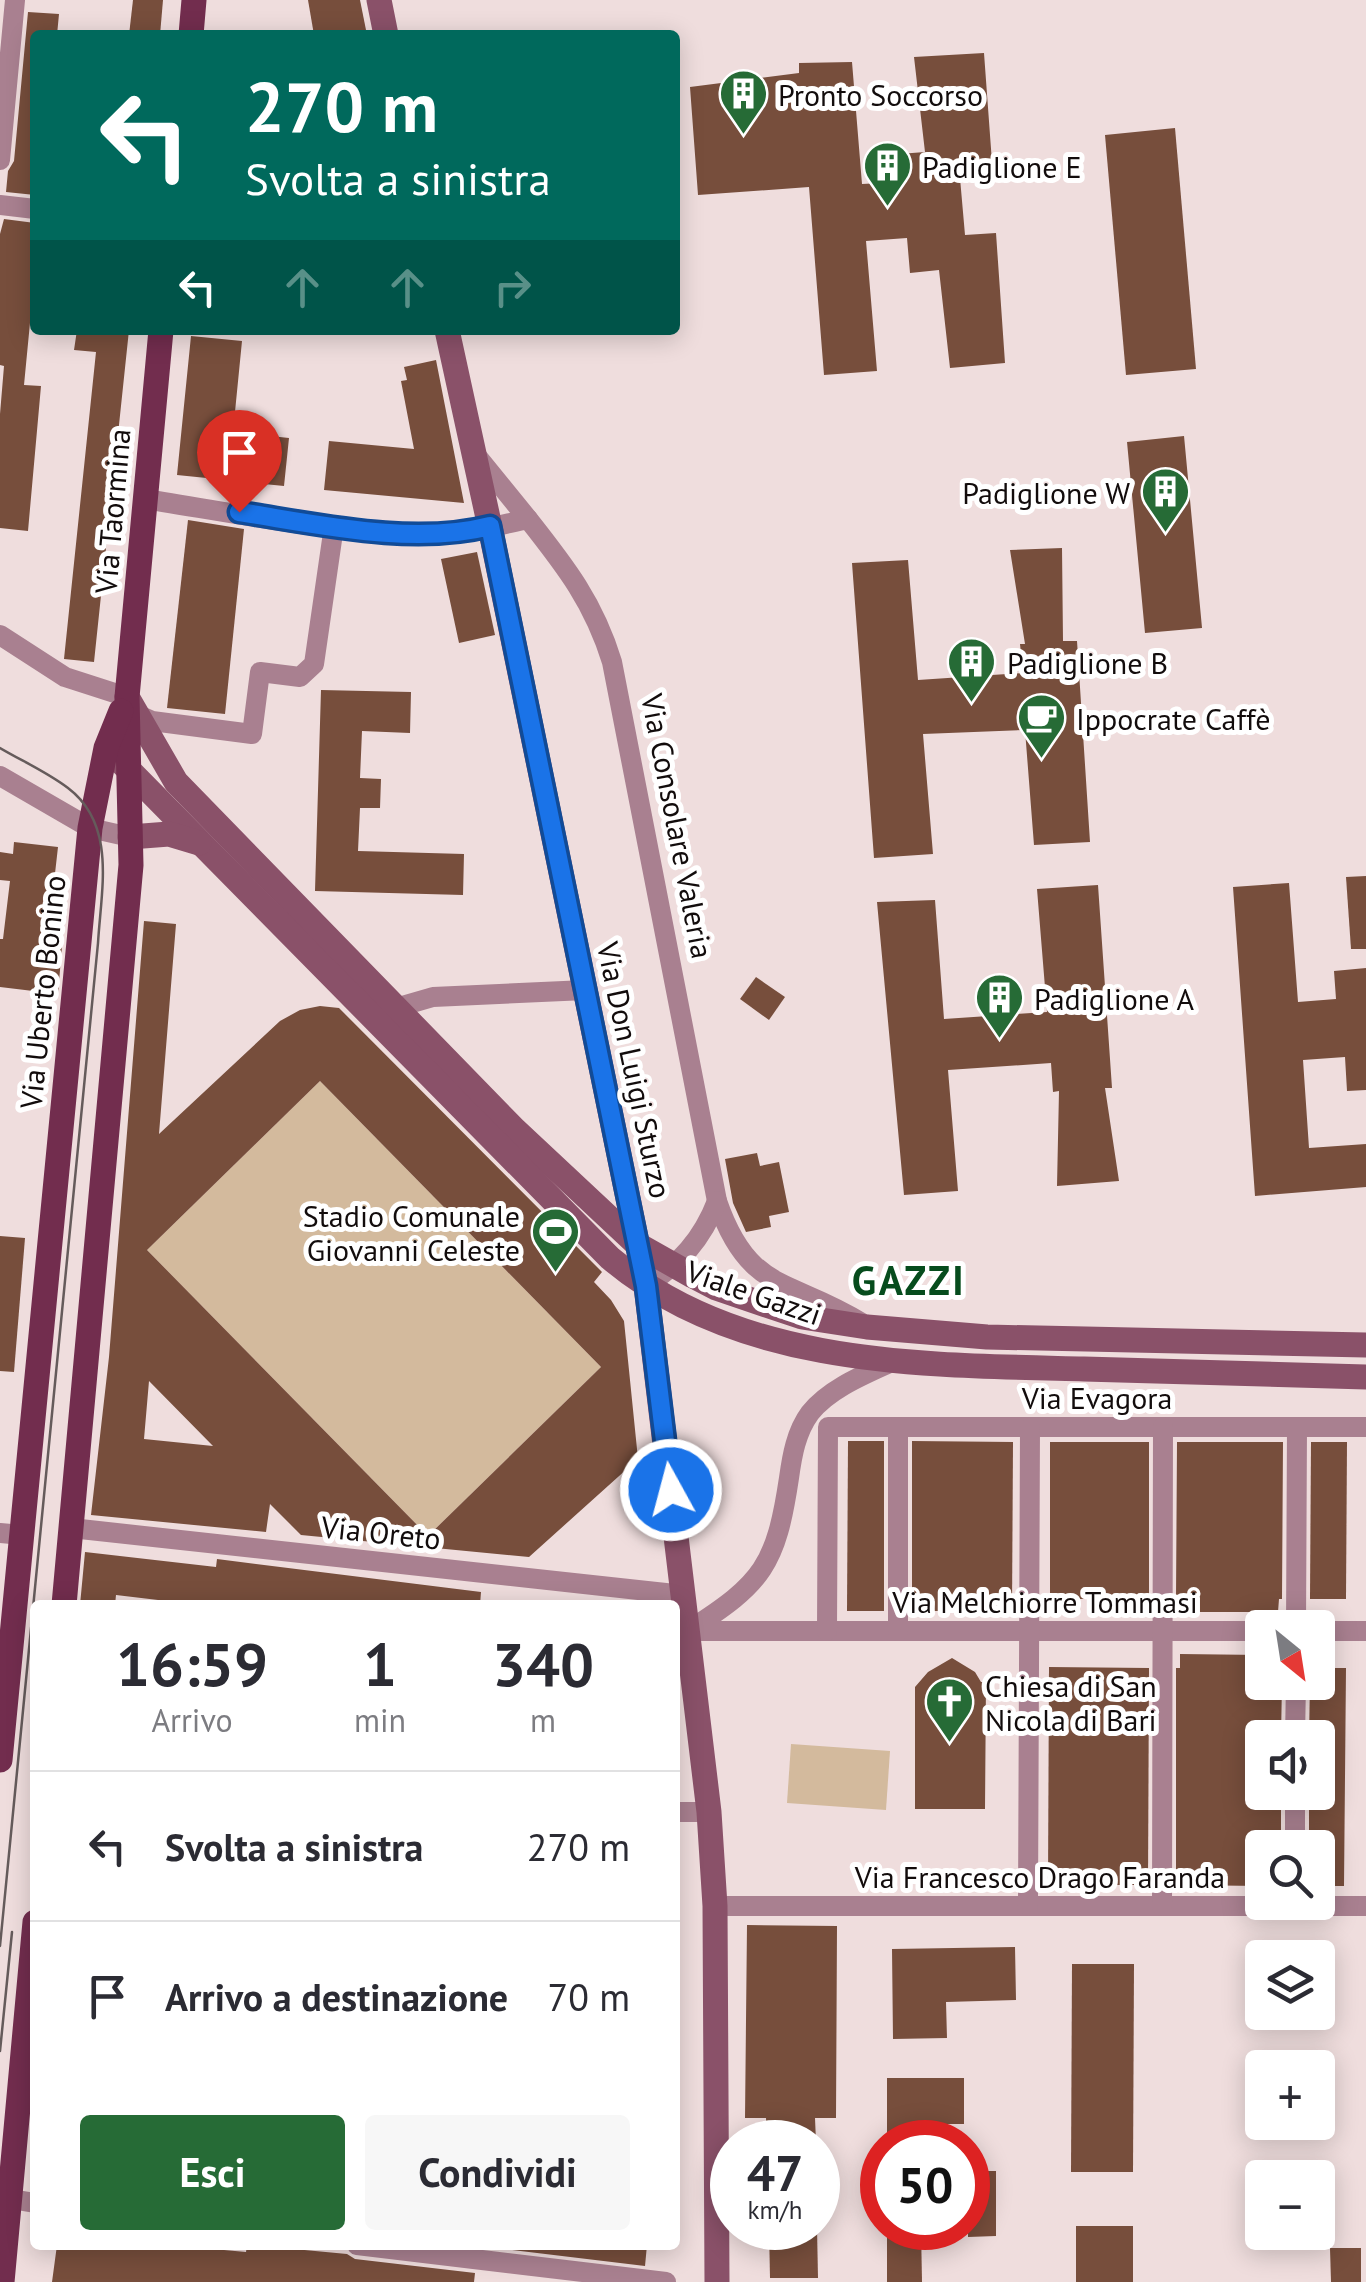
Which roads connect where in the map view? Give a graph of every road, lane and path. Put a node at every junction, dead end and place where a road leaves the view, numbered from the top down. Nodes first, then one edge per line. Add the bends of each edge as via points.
1 (15, 0) edge
2 (194, 0) edge
3 (380, 0) edge
4 (191, 30) edge
5 (385, 30) edge
6 (0, 160) edge
7 (0, 205) edge
8 (30, 208) edge
9 (160, 335) edge
10 (447, 335) edge
11 (473, 450) junction
12 (144, 499) junction
13 (528, 520) junction
14 (334, 526) junction
15 (490, 526) junction
16 (0, 636) edge
17 (131, 706) junction
18 (106, 748) junction
19 (127, 768) junction
20 (0, 776) edge
21 (176, 782) junction
22 (99, 784) junction
23 (90, 828) junction
24 (130, 837) junction
25 (202, 844) junction
26 (586, 990) junction
27 (395, 1008) junction
28 (716, 1201) junction
29 (638, 1245) junction
30 (675, 1266) junction
31 (646, 1286) junction
32 (868, 1327) junction
33 (1366, 1345) edge
34 (894, 1361) junction
35 (1366, 1377) edge
36 (1163, 1427) junction
37 (1297, 1427) junction
38 (1366, 1427) edge
39 (898, 1428) junction
40 (1030, 1428) junction
41 (71, 1528) junction
42 (11, 1534) edge
43 (684, 1595) junction
44 (64, 1600) edge
45 (1296, 1610) edge
46 (688, 1631) junction
47 (827, 1631) junction
48 (898, 1631) junction
49 (1030, 1631) junction
50 (1162, 1631) junction
51 (1245, 1631) edge
52 (1335, 1631) edge
53 (1366, 1631) edge
54 (0, 1760) edge
55 (680, 1812) edge
56 (709, 1812) junction
57 (1245, 1905) edge
58 (1335, 1905) edge
59 (715, 1906) junction
60 (1028, 1906) junction
61 (1162, 1906) junction
62 (1366, 1906) edge
63 (30, 1991) edge
64 (15, 2199) edge
65 (399, 2250) edge
66 (2, 2282) edge
67 (666, 2282) edge
68 (717, 2282) edge

1 - 6 street
2 - 4 main road
3 - 5 main road
7 - 8 street
9 - 12 main road, Via Taormina
10 - 11 main road
11 - 13 street, Via Consolare Valeria
11 - 15 main road
12 - 14 street
12 - 17 main road, Via Taormina
13 - 15 street
13 - 28 street, Via Consolare Valeria via 582,590 612,662
14 - 15 street via 423,534
14 - 17 street via 314,664 300,676 260,672 252,734 152,721
15 - 26 main road, Via Don Luigi Sturzo
16 - 17 street via 65,677
17 - 18 main road, Via Uberto Bonino
17 - 19 main road
17 - 21 main road
18 - 19 main road, Viale Gazzi
18 - 22 main road, Via Uberto Bonino
19 - 21 main road via 148,765
19 - 22 main road
19 - 24 main road
19 - 25 main road, Viale Gazzi
20 - 23 street
21 - 27 main road, Viale Gazzi
22 - 23 main road, Via Uberto Bonino
23 - 24 street
23 - 42 main road, Via Uberto Bonino
24 - 25 main road via 169,834
24 - 41 main road
25 - 31 main road, Viale Gazzi via 610,1258
26 - 27 street via 433,997
26 - 29 main road, Via Don Luigi Sturzo
27 - 29 main road, Viale Gazzi
28 - 30 street via 702,1234
28 - 32 street, Via Consolare Valeria via 728,1233 758,1270
29 - 30 main road, Viale Gazzi
29 - 31 main road, Via Don Luigi Sturzo
30 - 31 street
30 - 32 main road, Viale Gazzi via 766,1306
31 - 34 main road, Viale Gazzi via 695,1313 756,1332
31 - 43 main road, Via Don Luigi Sturzo
32 - 33 main road, Viale Gazzi
34 - 35 main road, Viale Gazzi
34 - 46 street via 811,1412 795,1444 769,1562 728,1605
36 - 37 street, Via Evagora
36 - 40 street, Via Evagora
36 - 50 street
37 - 38 street, Via Evagora
37 - 45 street
39 - 40 street, Via Evagora
39 - 47 street, Via Evagora via 828,1427
39 - 48 street
40 - 49 street
41 - 43 street, Via Oreto
41 - 44 main road
42 - 54 main road, Via Uberto Bonino
43 - 46 main road, Via Don Luigi Sturzo
46 - 47 street, Via Melchiorre Tommasi
46 - 56 main road
47 - 48 street, Via Melchiorre Tommasi
48 - 49 street, Via Melchiorre Tommasi
49 - 50 street, Via Melchiorre Tommasi
49 - 60 street
50 - 51 street, Via Melchiorre Tommasi
50 - 61 street
52 - 53 street
55 - 56 street
56 - 59 main road
57 - 61 street, Via Francesco Drago Faranda
58 - 62 street, Via Francesco Drago Faranda
59 - 60 street, Via Francesco Drago Faranda
59 - 68 main road
60 - 61 street, Via Francesco Drago Faranda
63 - 64 main road
64 - 66 main road
65 - 67 street

